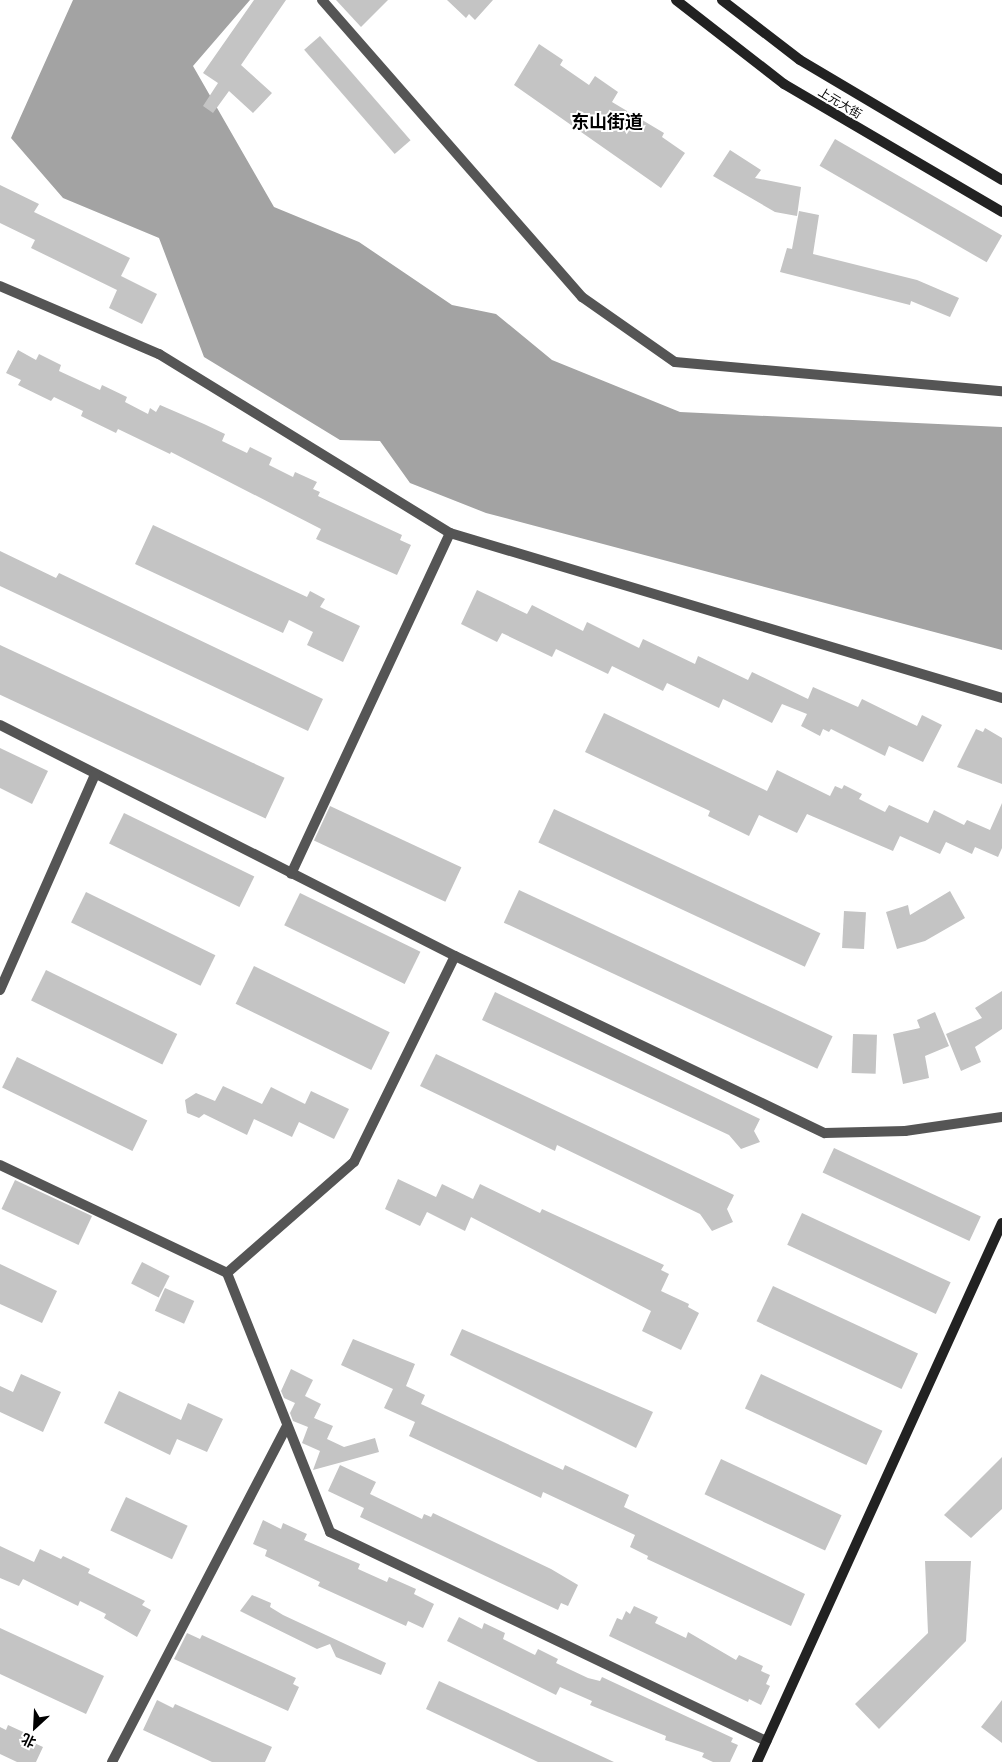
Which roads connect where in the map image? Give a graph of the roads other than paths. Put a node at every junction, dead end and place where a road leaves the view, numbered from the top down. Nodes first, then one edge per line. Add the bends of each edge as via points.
1 (322, 0) edge
2 (676, 0) edge
3 (722, 0) edge
4 (1002, 180) edge
5 (1002, 212) edge
6 (0, 286) edge
7 (1002, 391) edge
8 (450, 533) junction
9 (1002, 698) edge
10 (0, 725) edge
11 (95, 775) junction
12 (291, 874) junction
13 (455, 956) junction
14 (0, 990) edge
15 (1002, 1117) edge
16 (0, 1165) edge
17 (1002, 1223) edge
18 (227, 1273) junction
19 (287, 1426) junction
20 (766, 1741) junction
21 (112, 1762) edge
22 (757, 1762) edge

1 - 7 street via 582,297 675,362
2 - 5 main road, 上元大街 via 784,84
3 - 4 main road, 上元大街 via 800,60
6 - 8 street via 159,354
8 - 9 street
8 - 12 street
10 - 11 street
11 - 12 street
11 - 14 street
12 - 13 street
13 - 15 street via 825,1133 905,1131
13 - 18 street via 354,1162
16 - 18 street
17 - 20 main road
18 - 19 street
19 - 20 street via 330,1532
19 - 21 street
20 - 22 main road

